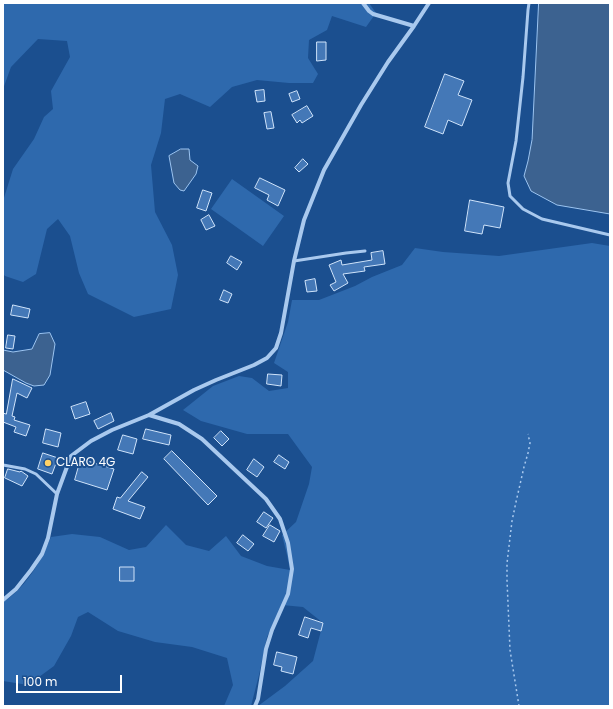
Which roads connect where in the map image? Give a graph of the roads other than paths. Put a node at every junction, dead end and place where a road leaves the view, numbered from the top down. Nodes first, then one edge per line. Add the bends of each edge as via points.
1 (362, 3) edge
2 (429, 3) edge
3 (529, 3) edge
4 (414, 26) junction
5 (610, 235) edge
6 (365, 251) dead end
7 (294, 261) junction
8 (149, 415) junction
9 (3, 466) edge
10 (57, 494) junction
11 (3, 600) edge
12 (255, 706) edge

1 - 4 street via 373,14
2 - 4 street
3 - 5 lane via 516,141 508,183 510,196 522,209 542,219
4 - 7 street via 361,105 324,170 304,220
6 - 7 lane
7 - 8 street via 281,333 276,348 267,358 194,390
8 - 10 street via 91,441 71,456
8 - 12 street via 179,424 202,439 266,499 280,519 288,543 292,569 288,594 266,649
9 - 10 lane via 25,469 36,474
10 - 11 street via 42,554 16,589

